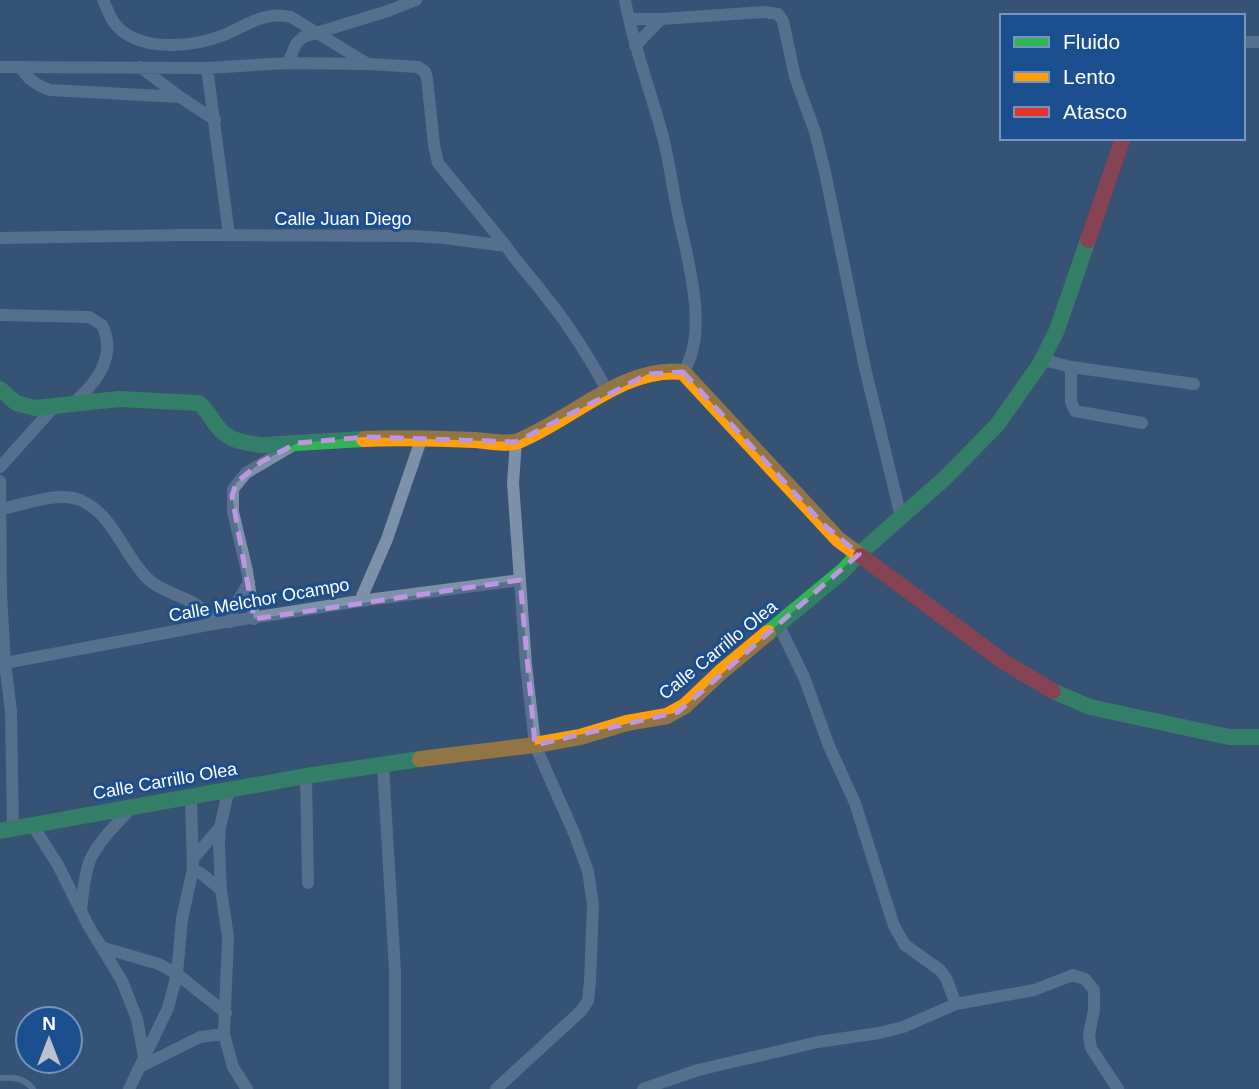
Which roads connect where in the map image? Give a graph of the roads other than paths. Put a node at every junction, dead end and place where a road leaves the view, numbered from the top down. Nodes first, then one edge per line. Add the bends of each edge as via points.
1 (103, 0) edge
2 (416, 0) edge
3 (625, 0) edge
4 (629, 19) junction
5 (661, 19) junction
6 (314, 33) junction
7 (635, 46) junction
8 (288, 63) junction
9 (368, 64) junction
10 (139, 66) junction
11 (0, 67) edge
12 (20, 67) junction
13 (207, 68) junction
14 (180, 97) junction
15 (215, 120) junction
16 (1122, 140) edge
17 (229, 235) junction
18 (0, 238) edge
19 (506, 246) junction
20 (0, 315) edge
21 (1044, 360) junction
22 (1071, 367) junction
23 (683, 372) junction
24 (1194, 384) dead end
25 (0, 388) edge
26 (608, 392) junction
27 (71, 405) junction
28 (54, 407) junction
29 (1142, 423) dead end
30 (422, 437) junction
31 (516, 442) junction
32 (297, 443) junction
33 (0, 467) edge
34 (0, 481) edge
35 (1, 509) edge
36 (901, 517) junction
37 (859, 554) junction
38 (520, 580) junction
39 (249, 582) junction
40 (360, 601) junction
41 (254, 619) junction
42 (230, 622) junction
43 (213, 624) junction
44 (779, 626) junction
45 (5, 663) junction
46 (1259, 737) edge
47 (535, 745) junction
48 (383, 765) junction
49 (306, 776) junction
50 (229, 789) junction
51 (191, 798) junction
52 (132, 807) junction
53 (33, 826) junction
54 (220, 827) junction
55 (7, 831) edge
56 (193, 864) junction
57 (308, 883) dead end
58 (221, 890) junction
59 (81, 911) junction
60 (104, 948) junction
61 (177, 974) junction
62 (956, 1004) junction
63 (226, 1013) junction
64 (224, 1034) junction
65 (142, 1062) junction
66 (0, 1077) edge
67 (33, 1089) edge
68 (128, 1089) edge
69 (247, 1089) edge
70 (395, 1089) edge
71 (496, 1089) edge
72 (643, 1089) edge
73 (1118, 1089) edge

1 - 6 street via 115,24 128,36 146,42 198,43 272,15 291,17
2 - 6 street
3 - 4 street
4 - 5 street
4 - 7 street
5 - 7 street
5 - 36 street via 764,12 778,14 783,21 825,172
6 - 8 street via 296,44
6 - 9 street
7 - 23 street via 662,131 692,282 694,341
8 - 9 street
8 - 13 street
9 - 19 street via 404,65 425,72 438,163
10 - 12 street
10 - 13 street
10 - 14 street
11 - 12 street
12 - 14 street via 36,85 50,90
13 - 15 street
14 - 15 street
15 - 17 street
16 - 21 street, Calle Carrillo Olea
17 - 18 street, Calle Juan Diego
17 - 19 street, Calle Juan Diego via 424,237
19 - 26 street via 547,296
20 - 27 street via 89,317 102,325 106,361
21 - 22 street
21 - 36 street, Calle Carrillo Olea via 987,437
22 - 24 street
22 - 29 street via 1075,411
23 - 26 street via 656,372
23 - 37 street via 824,525
25 - 28 street via 16,403
26 - 31 street
27 - 28 street
27 - 32 street via 130,399 193,402 208,410 221,432 235,440 262,445
28 - 33 street
30 - 31 street
30 - 32 street
30 - 40 street
31 - 38 street via 513,484
32 - 39 street via 246,473 233,489 233,512
34 - 35 street
35 - 43 street via 57,497 81,500 118,536 151,582 205,610
35 - 45 street
36 - 37 street, Calle Carrillo Olea
37 - 44 street, Calle Carrillo Olea
37 - 46 street via 1004,662 1065,698 1229,737
38 - 40 street, Calle Melchor Ocampo
38 - 47 street
39 - 41 street
39 - 42 street
40 - 41 street, Calle Melchor Ocampo
41 - 42 street, Calle Melchor Ocampo
42 - 43 street, Calle Melchor Ocampo
43 - 45 street, Calle Melchor Ocampo
44 - 47 street, Calle Carrillo Olea via 678,712
44 - 62 street via 855,803 894,926 905,945 940,970
45 - 55 street via 11,711
47 - 48 street, Calle Carrillo Olea
47 - 71 street via 588,871 593,905 588,1000
48 - 49 street, Calle Carrillo Olea
48 - 70 street via 396,971
49 - 50 street, Calle Carrillo Olea
49 - 57 street
50 - 51 street, Calle Carrillo Olea
50 - 54 street
51 - 52 street, Calle Carrillo Olea
51 - 56 street
52 - 53 street, Calle Carrillo Olea
52 - 59 street via 91,859
53 - 55 street, Calle Carrillo Olea
53 - 59 street
54 - 56 street
54 - 58 street
56 - 58 street
56 - 61 street
58 - 63 street via 228,937
59 - 60 street
60 - 61 street
60 - 65 street via 132,1003
61 - 63 street
61 - 65 street via 168,1008
62 - 72 street via 904,1027 698,1070
62 - 73 street via 1034,990 1066,975 1080,976 1094,990 1091,1048
63 - 64 street
64 - 65 street via 200,1037
64 - 69 street via 233,1067
65 - 68 street
66 - 67 lane via 22,1079

